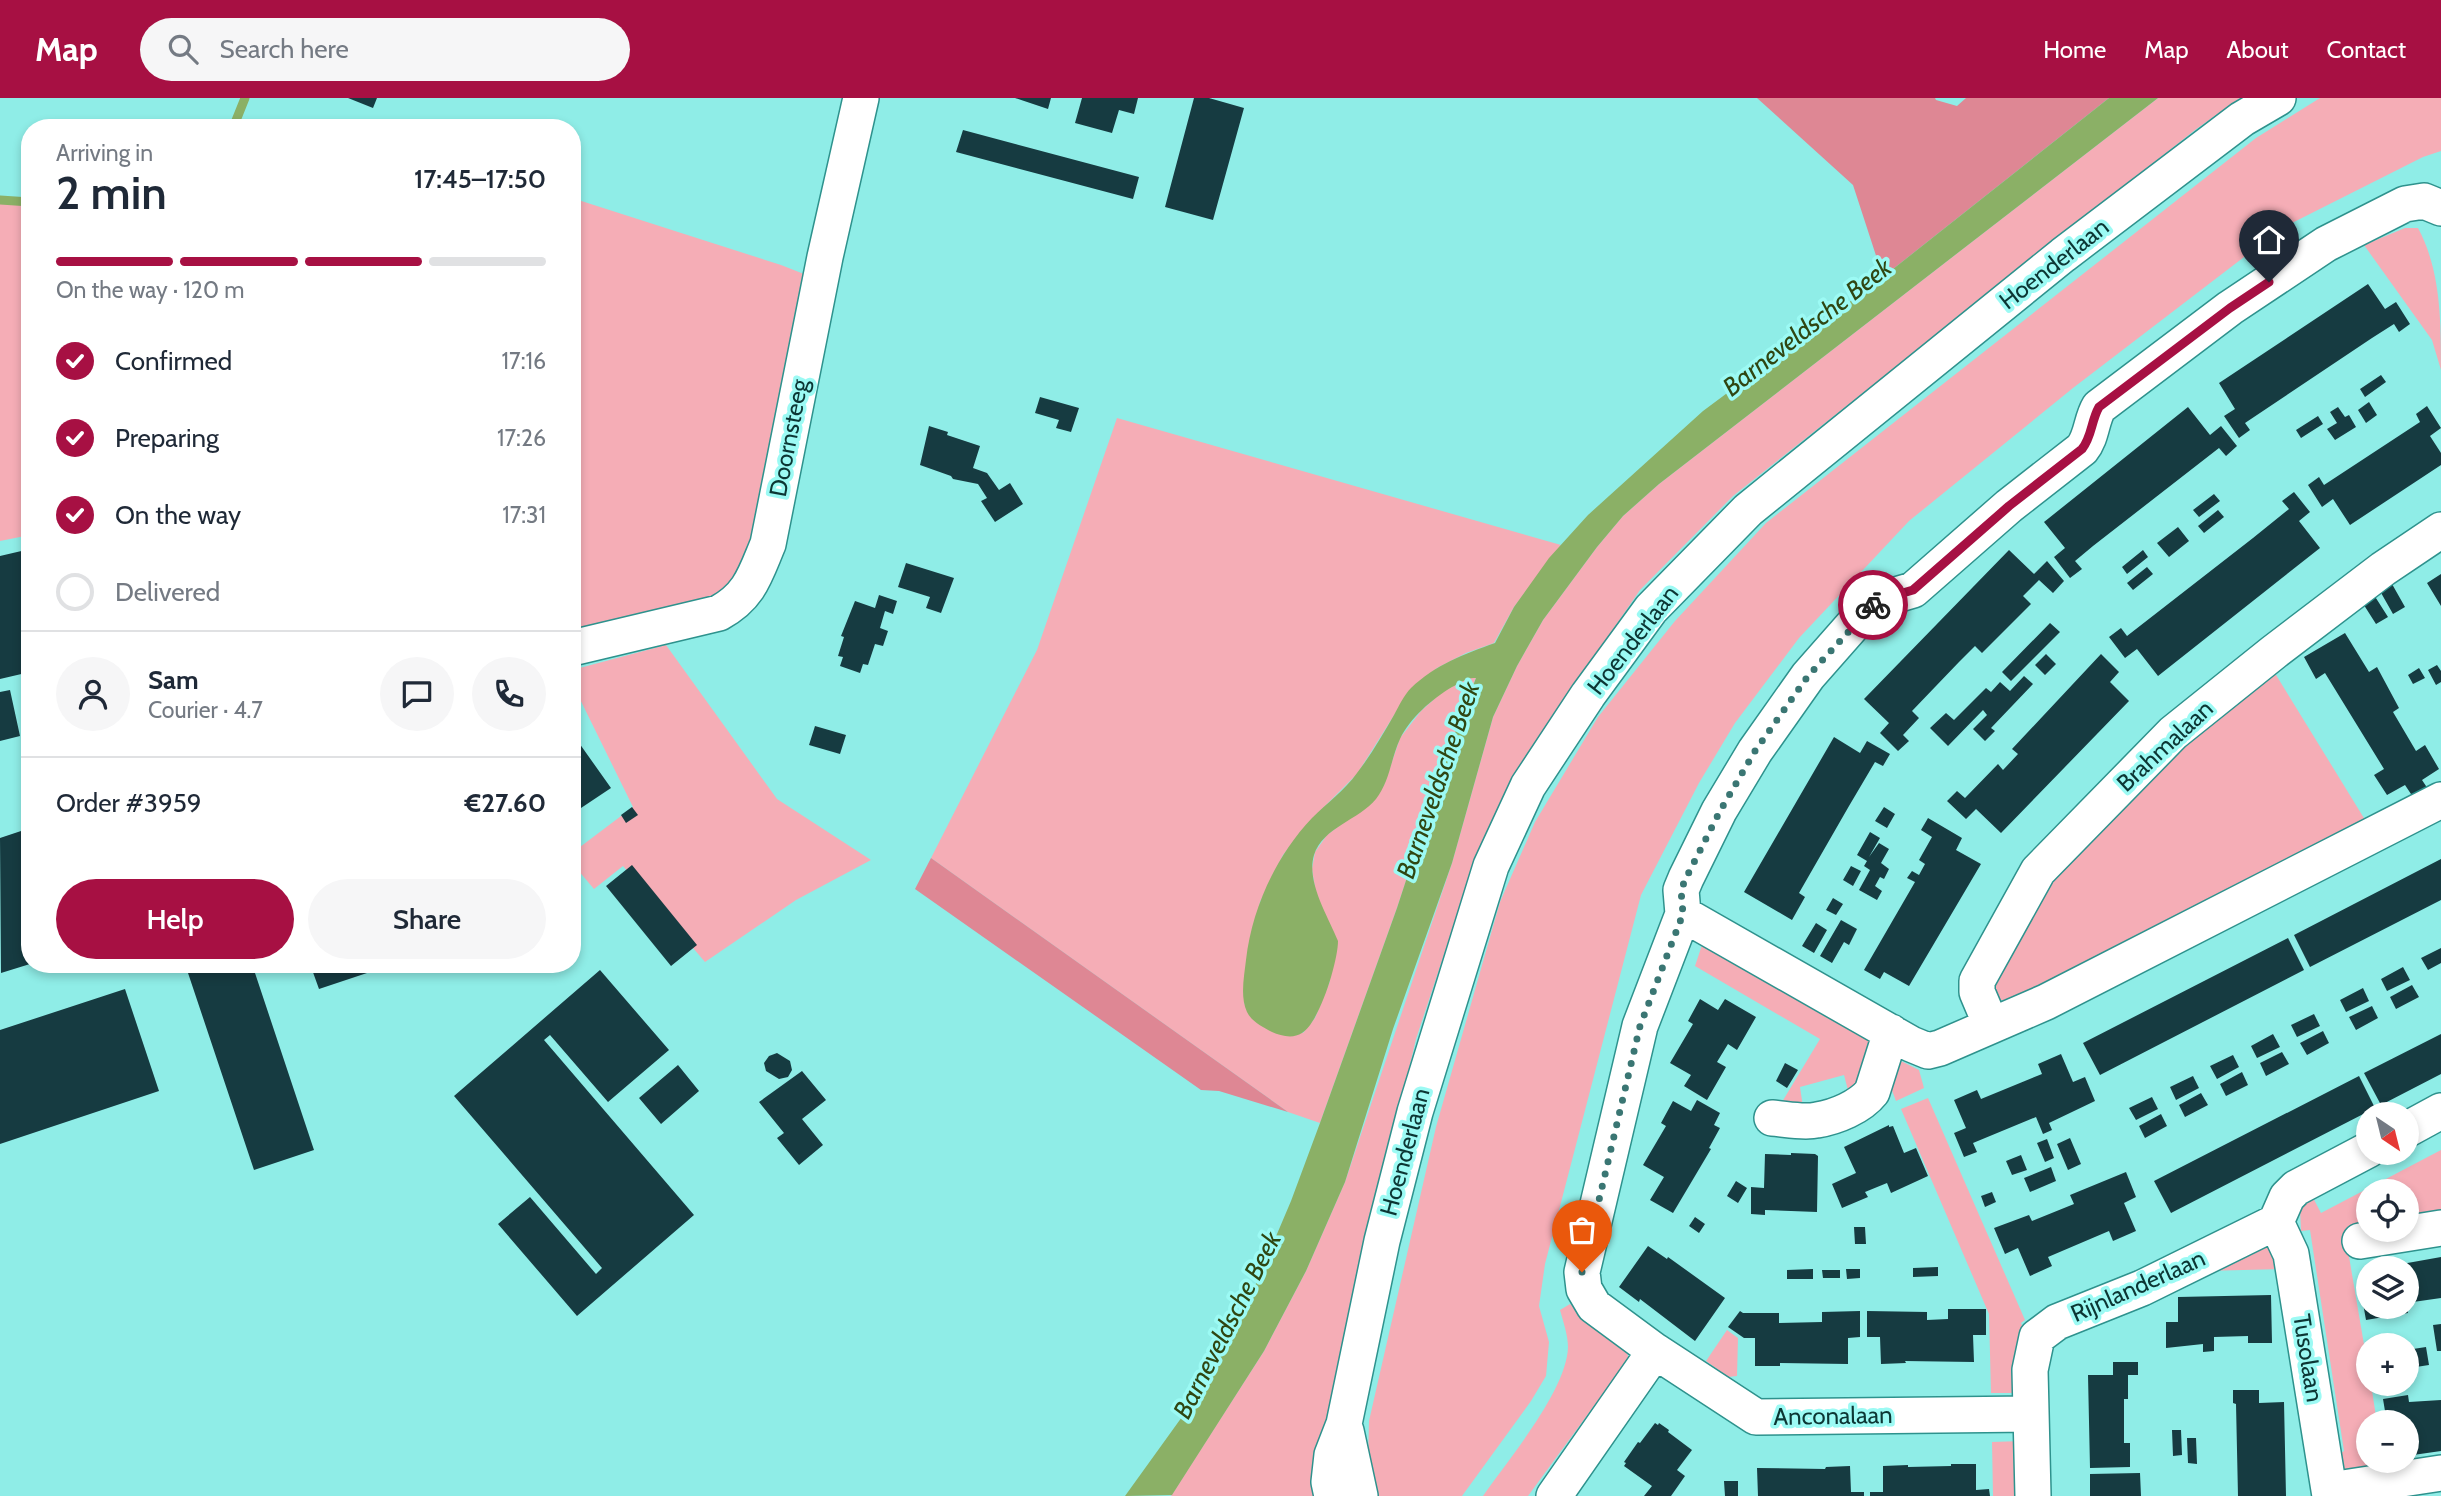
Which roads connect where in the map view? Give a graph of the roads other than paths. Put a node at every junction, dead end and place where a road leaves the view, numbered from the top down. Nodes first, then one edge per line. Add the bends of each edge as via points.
1 (861, 98) edge
2 (2278, 98) edge
3 (2441, 208) edge
4 (2441, 530) edge
5 (581, 646) edge
6 (2441, 800) edge
7 (1683, 914) junction
8 (1991, 1025) junction
9 (1891, 1032) junction
10 (2441, 1111) edge
11 (1772, 1118) dead end
12 (2419, 1123) edge
13 (2356, 1156) edge
14 (2276, 1222) junction
15 (2441, 1228) edge
16 (2419, 1232) edge
17 (1655, 1352) junction
18 (2031, 1414) junction
19 (1344, 1424) junction
20 (2441, 1473) edge
21 (2330, 1493) edge
22 (1332, 1496) edge
23 (1360, 1496) edge
24 (1554, 1496) edge
25 (2033, 1496) edge

1 - 5 street, Doornsteeg via 768,544 750,588 719,613
2 - 19 street, Hoenderlaan via 2242,119 2063,255 1748,510 1651,609 1588,695 1528,786 1491,866 1415,1112 1382,1241
3 - 7 street, Anconalaan via 2424,201 2404,204 2326,244 2230,308 2099,407 2082,449 1913,590 1879,600 1867,609 1808,676 1755,751 1686,878 1681,890
4 - 8 street, Brahmalaan via 2383,569 2184,724 2038,871 1977,981
6 - 8 street via 2046,1002
7 - 9 street
7 - 17 street, Anconalaan via 1640,1026 1582,1272 1584,1289 1594,1306
8 - 9 street via 1928,1051
9 - 11 street via 1866,1100 1818,1121
10 - 12 street
13 - 14 street via 2296,1188
14 - 18 street, Rijnlanderlaan via 2177,1272 2042,1331 2031,1359
14 - 21 street, Tusolaan via 2291,1254
15 - 16 street
17 - 18 street, Anconalaan via 1756,1417
17 - 24 street
18 - 25 street, Rijnlanderlaan
19 - 22 street, Hoenderlaan via 1332,1455
19 - 23 street, Hoenderlaan
20 - 21 street

